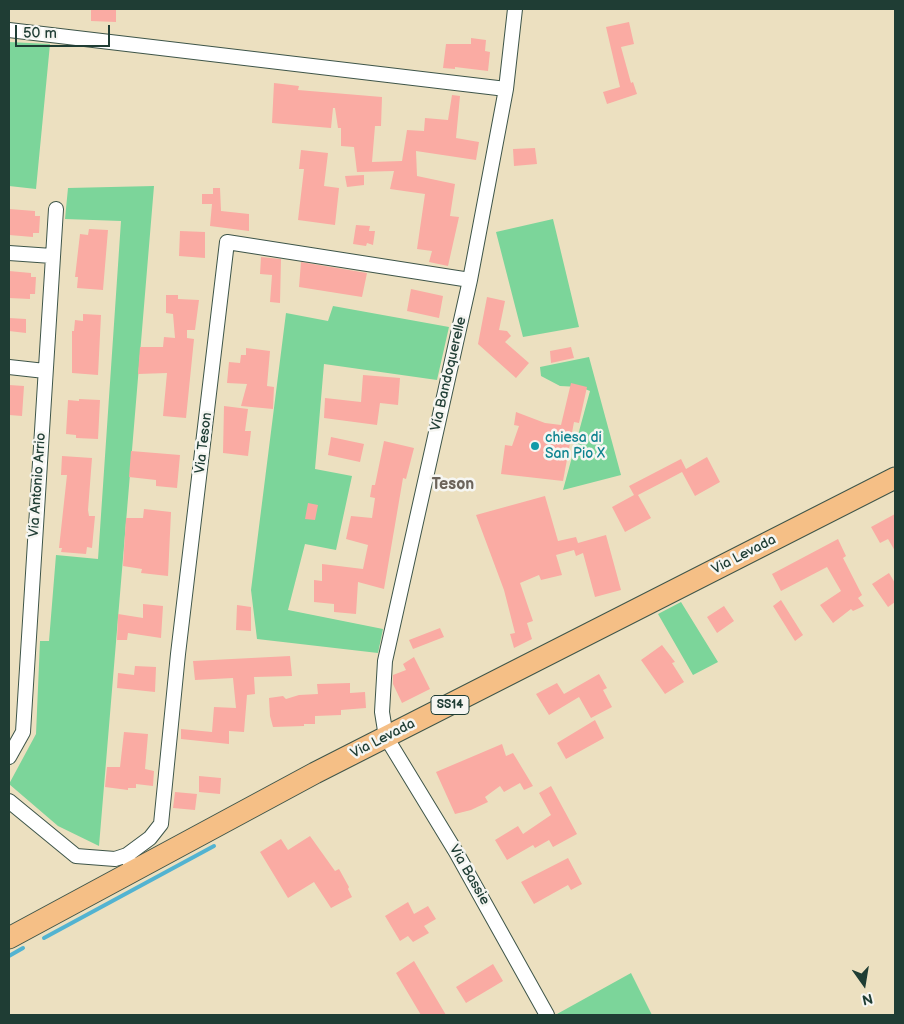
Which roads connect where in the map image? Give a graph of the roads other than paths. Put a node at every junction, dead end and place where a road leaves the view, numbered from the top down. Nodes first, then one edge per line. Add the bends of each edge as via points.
1 (515, 9) edge
2 (9, 30) edge
3 (506, 89) junction
4 (56, 209) dead end
5 (9, 254) edge
6 (52, 256) junction
7 (470, 280) junction
8 (9, 367) edge
9 (45, 371) junction
10 (895, 478) edge
11 (386, 737) junction
12 (9, 757) edge
13 (9, 801) edge
14 (130, 863) junction
15 (9, 938) edge
16 (547, 1015) edge

1 - 3 street, Via Bandoquerelle
2 - 3 street
3 - 7 street, Via Bandoquerelle
4 - 6 street, Via Antonio Arrio
5 - 6 street
6 - 9 street, Via Antonio Arrio
7 - 11 street, Via Bandoquerelle via 385,661 382,712
7 - 14 street, Via Teson via 227,242 161,824
8 - 9 street
9 - 12 street, Via Antonio Arrio via 23,732
10 - 11 main road, Via Levada / SS14
11 - 14 main road, Via Levada / SS14
11 - 16 street, Via Bassie via 456,852
13 - 14 street via 76,856
14 - 15 main road, Via Levada / SS14

